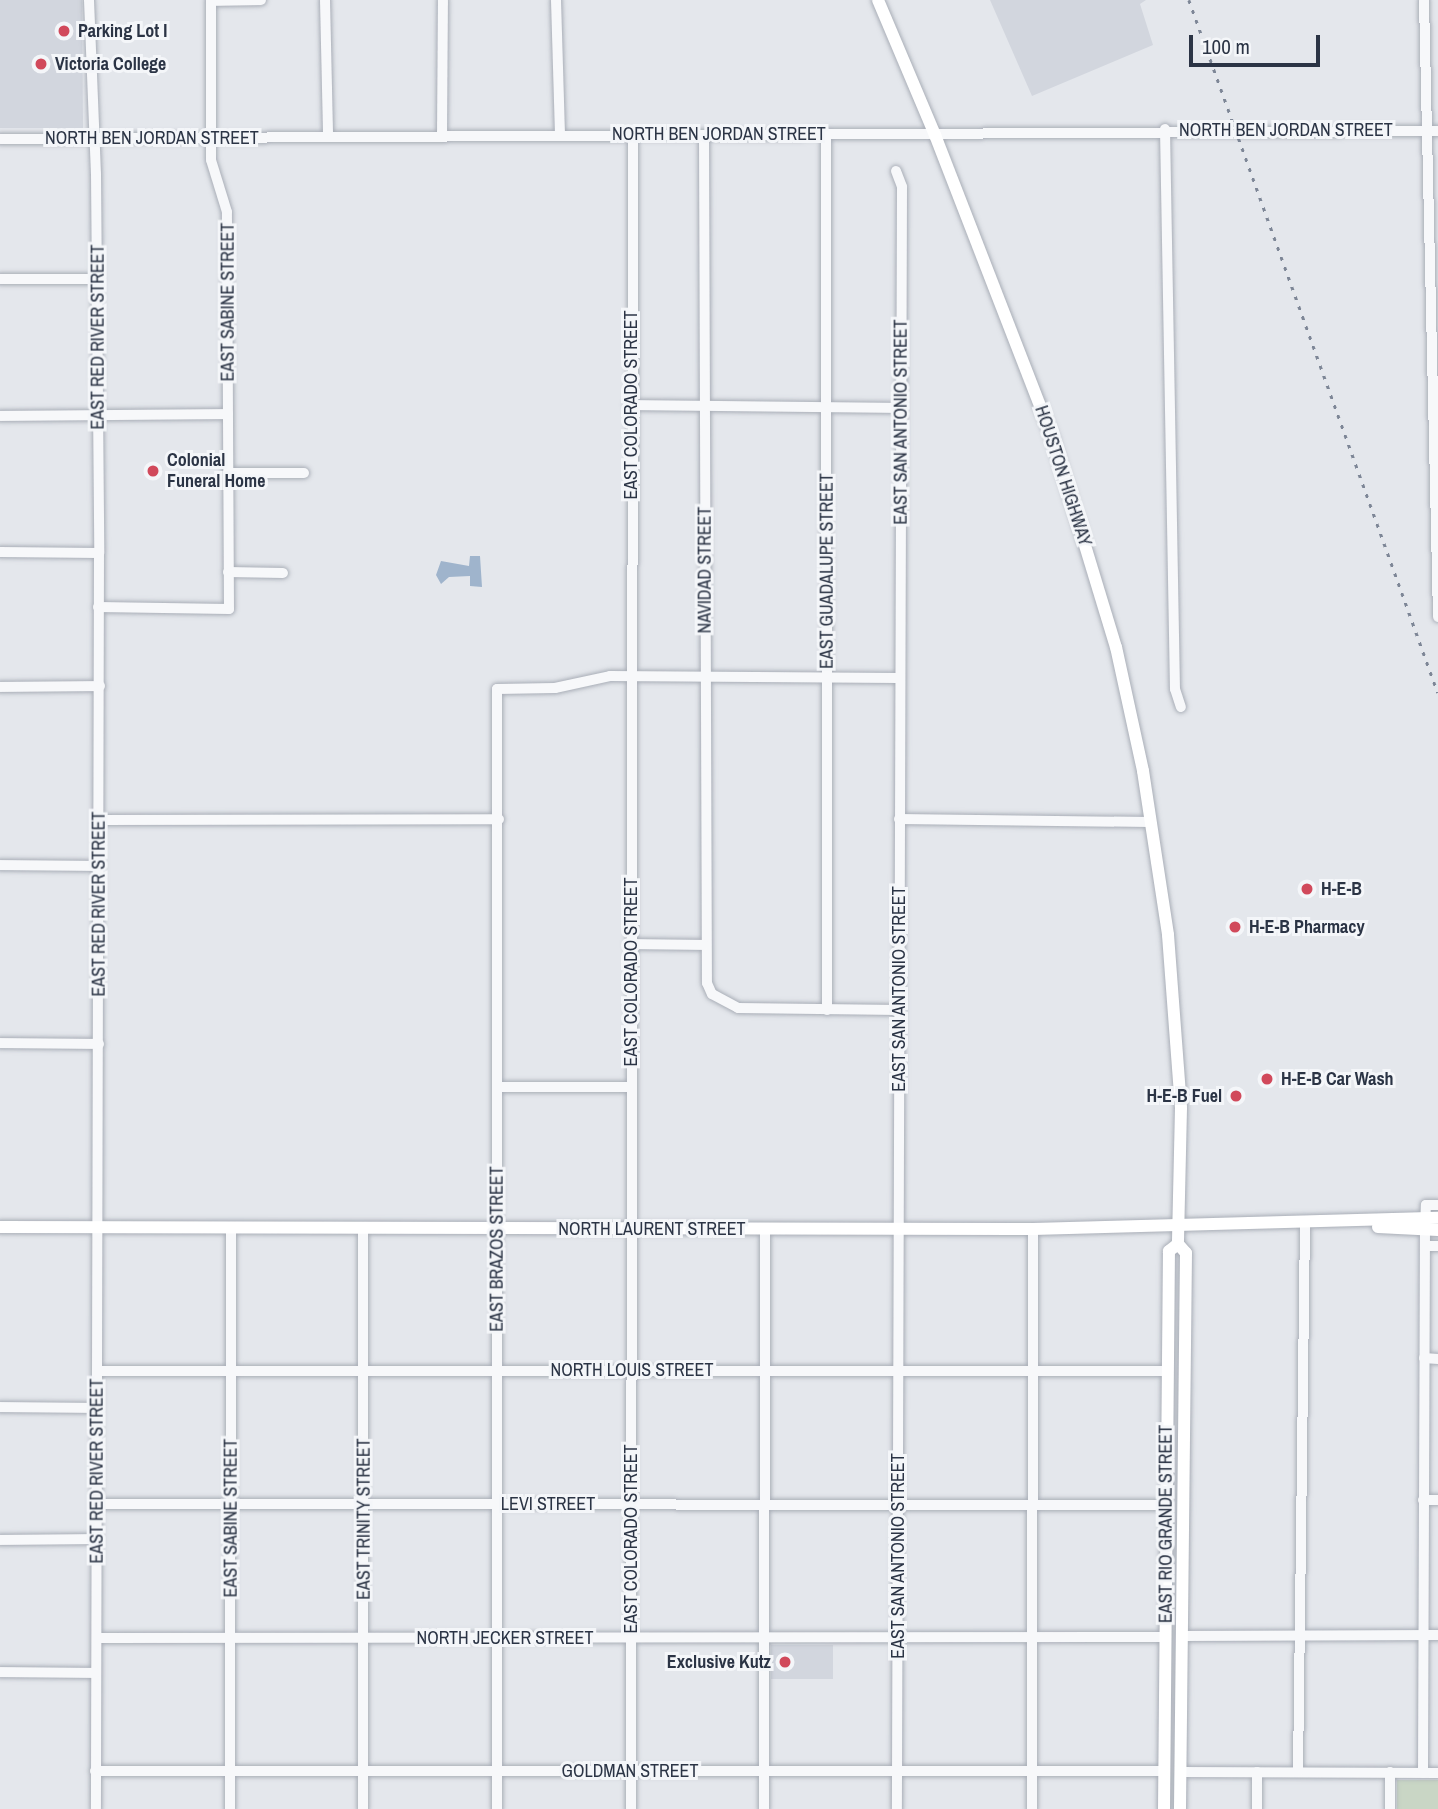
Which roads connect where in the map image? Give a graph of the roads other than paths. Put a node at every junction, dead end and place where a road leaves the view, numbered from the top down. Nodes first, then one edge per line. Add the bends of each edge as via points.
1 (89, 0) edge
2 (211, 0) edge
3 (261, 0) edge
4 (325, 0) edge
5 (443, 0) edge
6 (556, 0) edge
7 (878, 0) edge
8 (1424, 0) edge
9 (1165, 129) junction
10 (1432, 131) edge
11 (826, 133) junction
12 (560, 135) junction
13 (633, 135) junction
14 (704, 135) junction
15 (935, 135) junction
16 (443, 136) junction
17 (328, 137) junction
18 (93, 138) junction
19 (211, 138) junction
20 (0, 139) edge
21 (896, 171) dead end
22 (1434, 268) edge
23 (0, 279) edge
24 (98, 279) junction
25 (1435, 402) edge
26 (630, 405) junction
27 (704, 405) junction
28 (827, 406) junction
29 (901, 408) junction
30 (228, 414) junction
31 (0, 416) edge
32 (98, 417) junction
33 (228, 473) junction
34 (304, 473) dead end
35 (1436, 536) edge
36 (0, 552) edge
37 (99, 553) junction
38 (229, 572) junction
39 (284, 573) dead end
40 (98, 607) junction
41 (1438, 617) edge
42 (706, 676) junction
43 (631, 677) junction
44 (827, 678) junction
45 (899, 678) junction
46 (100, 686) junction
47 (0, 687) edge
48 (1181, 707) dead end
49 (499, 819) junction
50 (99, 820) junction
51 (899, 820) junction
52 (1150, 822) junction
53 (0, 865) edge
54 (99, 866) junction
55 (631, 944) junction
56 (704, 945) junction
57 (1172, 975) joint
58 (827, 1010) junction
59 (899, 1010) junction
60 (0, 1043) edge
61 (99, 1044) junction
62 (497, 1087) junction
63 (632, 1087) junction
64 (1438, 1205) edge
65 (1305, 1223) junction
66 (1432, 1224) edge
67 (1178, 1226) junction
68 (0, 1227) edge
69 (97, 1227) junction
70 (899, 1227) junction
71 (231, 1228) junction
72 (363, 1228) junction
73 (765, 1228) junction
74 (497, 1229) junction
75 (1032, 1229) junction
76 (633, 1230) junction
77 (1178, 1244) junction
78 (1425, 1246) junction
79 (1438, 1246) edge
80 (1424, 1358) junction
81 (1438, 1359) edge
82 (364, 1369) junction
83 (230, 1370) junction
84 (766, 1370) junction
85 (898, 1370) junction
86 (97, 1371) junction
87 (498, 1371) junction
88 (631, 1371) junction
89 (1032, 1371) junction
90 (1168, 1371) junction
91 (0, 1407) edge
92 (97, 1408) junction
93 (1423, 1500) junction
94 (1438, 1500) edge
95 (765, 1503) junction
96 (97, 1504) junction
97 (498, 1504) junction
98 (630, 1504) junction
99 (364, 1505) junction
100 (898, 1505) junction
101 (1033, 1505) junction
102 (1166, 1505) junction
103 (231, 1506) junction
104 (97, 1539) junction
105 (0, 1540) edge
106 (1300, 1635) junction
107 (1423, 1635) junction
108 (1438, 1635) edge
109 (1181, 1636) junction
110 (1166, 1637) junction
111 (231, 1638) junction
112 (363, 1638) junction
113 (497, 1638) junction
114 (764, 1638) junction
115 (897, 1638) junction
116 (1032, 1638) junction
117 (97, 1639) junction
118 (632, 1639) junction
119 (0, 1672) edge
120 (95, 1673) junction
121 (1165, 1735) junction
122 (230, 1770) junction
123 (764, 1770) junction
124 (1032, 1770) junction
125 (95, 1771) junction
126 (363, 1771) junction
127 (497, 1771) junction
128 (630, 1771) junction
129 (897, 1771) junction
130 (1165, 1771) junction
131 (1180, 1772) junction
132 (1257, 1772) junction
133 (1298, 1772) junction
134 (1390, 1772) junction
135 (1423, 1773) junction
136 (1438, 1773) edge
137 (96, 1809) edge
138 (230, 1809) edge
139 (363, 1809) edge
140 (496, 1809) edge
141 (631, 1809) edge
142 (764, 1809) edge
143 (897, 1809) edge
144 (1032, 1809) edge
145 (1164, 1809) edge
146 (1179, 1809) edge
147 (1256, 1809) edge
148 (1390, 1809) edge

1 - 18 street, EAST RED RIVER STREET
2 - 3 street
2 - 19 street, EAST SABINE STREET
4 - 17 street
5 - 16 street
6 - 12 street
7 - 15 main road, HOUSTON HIGHWAY
8 - 10 street
9 - 10 street, NORTH BEN JORDAN STREET
9 - 15 street, NORTH BEN JORDAN STREET
9 - 48 street via 1175,688
10 - 22 street
11 - 14 street, NORTH BEN JORDAN STREET
11 - 15 street, NORTH BEN JORDAN STREET
11 - 28 street, EAST GUADALUPE STREET
12 - 13 street, NORTH BEN JORDAN STREET
12 - 16 street, NORTH BEN JORDAN STREET
13 - 14 street, NORTH BEN JORDAN STREET
13 - 26 street, EAST COLORADO STREET
14 - 27 street, NAVIDAD STREET
15 - 52 main road, HOUSTON HIGHWAY via 1076,509 1116,647
16 - 17 street, NORTH BEN JORDAN STREET
17 - 19 street, NORTH BEN JORDAN STREET
18 - 19 street, NORTH BEN JORDAN STREET
18 - 20 street, NORTH BEN JORDAN STREET
18 - 24 street, EAST RED RIVER STREET
19 - 30 street, EAST SABINE STREET via 212,171 226,197 228,212
21 - 29 street, EAST SAN ANTONIO STREET via 902,187
22 - 25 street
23 - 24 street
24 - 32 street, EAST RED RIVER STREET
25 - 35 street
26 - 27 street
26 - 43 street, EAST COLORADO STREET
27 - 28 street
27 - 42 street, NAVIDAD STREET
28 - 29 street
28 - 44 street, EAST GUADALUPE STREET
29 - 45 street, EAST SAN ANTONIO STREET
30 - 32 street
30 - 33 street, EAST SABINE STREET
31 - 32 street
32 - 37 street, EAST RED RIVER STREET
33 - 34 street
33 - 38 street, EAST SABINE STREET
35 - 41 street
36 - 37 street
37 - 40 street, EAST RED RIVER STREET
38 - 39 street
38 - 40 street, EAST SABINE STREET via 229,609
40 - 46 street, EAST RED RIVER STREET
42 - 43 street
42 - 44 street
42 - 56 street, NAVIDAD STREET
43 - 49 street, EAST BRAZOS STREET via 597,677 555,688 497,689
43 - 55 street, EAST COLORADO STREET
44 - 45 street
44 - 58 street, EAST GUADALUPE STREET
45 - 51 street, EAST SAN ANTONIO STREET
46 - 47 street
46 - 50 street, EAST RED RIVER STREET
49 - 50 street
49 - 62 street, EAST BRAZOS STREET
50 - 54 street, EAST RED RIVER STREET
51 - 52 street
51 - 59 street, EAST SAN ANTONIO STREET
52 - 57 main road, HOUSTON HIGHWAY
53 - 54 street
54 - 61 street, EAST RED RIVER STREET
55 - 56 street
55 - 63 street, EAST COLORADO STREET
56 - 58 street, NAVIDAD STREET via 707,983 720,1000 738,1008
57 - 67 main road, EAST RIO GRANDE STREET via 1183,1163
58 - 59 street
59 - 70 street, EAST SAN ANTONIO STREET
60 - 61 street
61 - 69 street, EAST RED RIVER STREET
62 - 63 street
62 - 74 street, EAST BRAZOS STREET
63 - 76 street, EAST COLORADO STREET
64 - 66 street via 1426,1205
65 - 66 main road, NORTH LAURENT STREET
65 - 67 main road, NORTH LAURENT STREET
65 - 106 street
66 - 78 street
67 - 75 main road, NORTH LAURENT STREET
67 - 77 main road, EAST RIO GRANDE STREET
68 - 69 main road, NORTH LAURENT STREET
69 - 71 main road, NORTH LAURENT STREET
69 - 86 street, EAST RED RIVER STREET
70 - 73 main road, NORTH LAURENT STREET
70 - 75 main road, NORTH LAURENT STREET
70 - 85 street, EAST SAN ANTONIO STREET
71 - 72 main road, NORTH LAURENT STREET
71 - 83 street, EAST SABINE STREET
72 - 74 main road, NORTH LAURENT STREET
72 - 82 street, EAST TRINITY STREET
73 - 76 main road, NORTH LAURENT STREET
73 - 84 street
74 - 76 main road, NORTH LAURENT STREET
74 - 87 street, EAST BRAZOS STREET
75 - 89 street
76 - 88 street, EAST COLORADO STREET
77 - 90 main road, EAST RIO GRANDE STREET via 1169,1251
77 - 109 main road, EAST RIO GRANDE STREET via 1185,1253
78 - 79 street
78 - 80 street
80 - 81 street
80 - 93 street
82 - 83 street, NORTH LOUIS STREET
82 - 87 street, NORTH LOUIS STREET
82 - 99 street, EAST TRINITY STREET
83 - 86 street, NORTH LOUIS STREET
83 - 103 street, EAST SABINE STREET
84 - 85 street, NORTH LOUIS STREET
84 - 88 street, NORTH LOUIS STREET
84 - 95 street
85 - 89 street, NORTH LOUIS STREET
85 - 100 street, EAST SAN ANTONIO STREET
86 - 92 street, EAST RED RIVER STREET
87 - 88 street, NORTH LOUIS STREET
87 - 97 street, EAST BRAZOS STREET
88 - 98 street, EAST COLORADO STREET
89 - 90 street, NORTH LOUIS STREET
89 - 101 street
90 - 102 main road, EAST RIO GRANDE STREET
91 - 92 street
92 - 96 street, EAST RED RIVER STREET
93 - 94 street
93 - 107 street
95 - 98 street, LEVI STREET
95 - 100 street, LEVI STREET
95 - 114 street
96 - 103 street, LEVI STREET
96 - 104 street, EAST RED RIVER STREET
97 - 98 street, LEVI STREET
97 - 99 street, LEVI STREET
97 - 113 street, EAST BRAZOS STREET
98 - 118 street, EAST COLORADO STREET
99 - 103 street, LEVI STREET
99 - 112 street, EAST TRINITY STREET
100 - 101 street, LEVI STREET
100 - 115 street, EAST SAN ANTONIO STREET
101 - 102 street, LEVI STREET
101 - 116 street
102 - 110 main road, EAST RIO GRANDE STREET
103 - 111 street, EAST SABINE STREET
104 - 105 street
104 - 117 street, EAST RED RIVER STREET
106 - 107 street
106 - 109 street
106 - 133 street
107 - 108 street
107 - 135 street
109 - 131 main road, EAST RIO GRANDE STREET
110 - 116 street, NORTH JECKER STREET
110 - 121 main road, EAST RIO GRANDE STREET
111 - 112 street, NORTH JECKER STREET
111 - 117 street, NORTH JECKER STREET
111 - 122 street, EAST SABINE STREET
112 - 113 street, NORTH JECKER STREET
112 - 126 street, EAST TRINITY STREET
113 - 118 street, NORTH JECKER STREET
113 - 127 street, EAST BRAZOS STREET
114 - 115 street, NORTH JECKER STREET
114 - 118 street, NORTH JECKER STREET
114 - 123 street
115 - 116 street, NORTH JECKER STREET
115 - 129 street, EAST SAN ANTONIO STREET
116 - 124 street
117 - 120 street, EAST RED RIVER STREET
118 - 128 street, EAST COLORADO STREET
119 - 120 street
120 - 125 street, EAST RED RIVER STREET
121 - 130 main road, EAST RIO GRANDE STREET
121 - 131 main road via 1173,1745 1173,1766
122 - 125 street, GOLDMAN STREET
122 - 126 street, GOLDMAN STREET
122 - 138 street, EAST SABINE STREET
123 - 128 street, GOLDMAN STREET
123 - 129 street, GOLDMAN STREET
123 - 142 street
124 - 129 street, GOLDMAN STREET
124 - 130 street, GOLDMAN STREET
124 - 144 street
125 - 137 street, EAST RED RIVER STREET
126 - 127 street, GOLDMAN STREET
126 - 139 street, EAST TRINITY STREET
127 - 128 street, GOLDMAN STREET
127 - 140 street, EAST BRAZOS STREET
128 - 141 street, EAST COLORADO STREET
129 - 143 street, EAST SAN ANTONIO STREET
130 - 145 main road, EAST RIO GRANDE STREET
130 - 146 main road via 1171,1777
131 - 132 street
131 - 146 main road, EAST RIO GRANDE STREET
132 - 133 street
132 - 147 street
133 - 134 street
134 - 135 street
134 - 148 street
135 - 136 street

